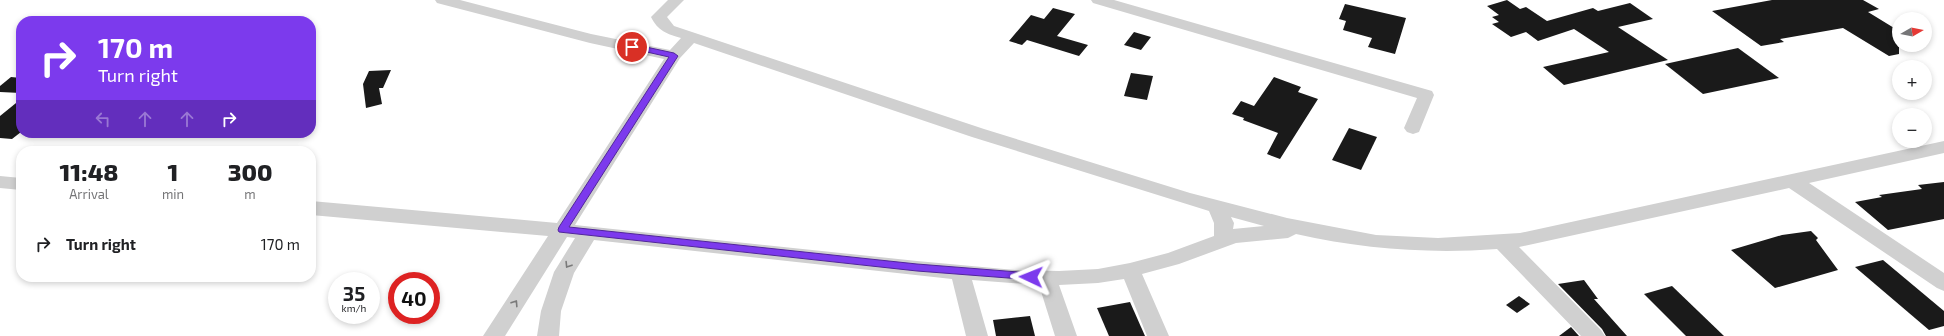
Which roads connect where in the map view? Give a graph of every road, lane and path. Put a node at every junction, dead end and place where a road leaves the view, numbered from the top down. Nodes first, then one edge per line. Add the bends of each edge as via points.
1 (442, 0) edge
2 (677, 0) edge
3 (1098, 0) edge
4 (691, 36) junction
5 (674, 56) junction
6 (1413, 128) dead end
7 (1944, 147) edge
8 (1792, 181) junction
9 (0, 182) edge
10 (16, 184) edge
11 (1216, 206) junction
12 (316, 208) edge
13 (562, 230) junction
14 (589, 232) junction
15 (1323, 232) junction
16 (1223, 239) junction
17 (1502, 242) junction
18 (1130, 270) junction
19 (960, 272) junction
20 (1046, 277) junction
21 (1944, 283) edge
22 (494, 336) edge
23 (548, 336) edge
24 (977, 336) edge
25 (1066, 336) edge
26 (1158, 336) edge
27 (1594, 336) edge

1 - 5 street via 590,38
2 - 4 street via 660,17 662,23 669,29
3 - 6 street via 1426,95
4 - 5 street
4 - 11 street via 965,129
5 - 13 street
7 - 8 street
8 - 17 street
8 - 21 street
9 - 10 street
11 - 15 street
11 - 16 street via 1224,223
12 - 13 street
13 - 14 street
22 -> 13 street
14 - 19 street
14 -> 23 street via 564,272 551,311
15 - 16 street via 1277,231
15 - 17 street via 1398,243 1476,245
16 - 18 street via 1172,259
17 - 27 street
18 - 20 street via 1098,276
18 - 26 street
19 - 20 street
19 - 24 street
20 - 25 street

